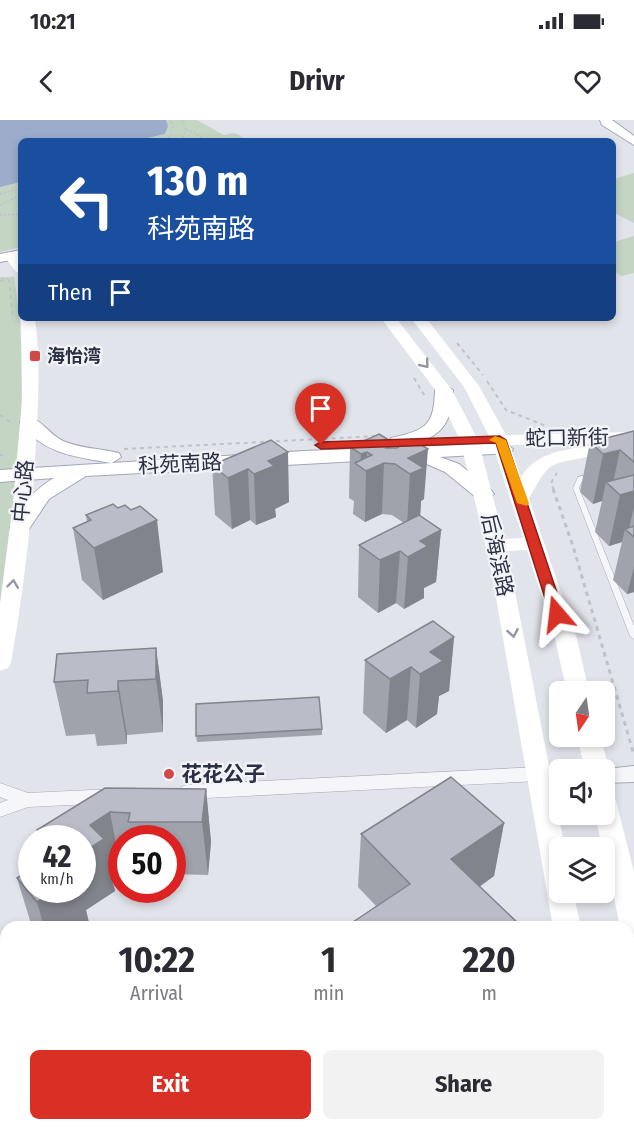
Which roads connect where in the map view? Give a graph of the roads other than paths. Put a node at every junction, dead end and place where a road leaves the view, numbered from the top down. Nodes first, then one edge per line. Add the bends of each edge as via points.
1 (606, 120) edge
2 (634, 141) edge
3 (28, 321) edge
4 (390, 321) edge
5 (420, 321) edge
6 (444, 390) junction
7 (482, 405) junction
8 (22, 424) junction
9 (634, 436) edge
10 (569, 438) junction
11 (391, 444) junction
12 (471, 445) junction
13 (502, 445) junction
14 (634, 450) edge
15 (589, 451) junction
16 (111, 458) junction
17 (1, 460) edge
18 (26, 468) junction
19 (605, 475) edge
20 (0, 476) edge
21 (484, 494) junction
22 (521, 497) junction
23 (20, 528) junction
24 (536, 544) junction
25 (496, 545) junction
26 (634, 636) edge
27 (0, 663) edge
28 (576, 681) edge
29 (539, 774) junction
30 (634, 774) edge
31 (615, 775) edge
32 (0, 790) edge
33 (170, 793) edge
34 (134, 795) edge
35 (27, 800) junction
36 (0, 810) edge
37 (610, 825) edge
38 (551, 837) edge
39 (562, 903) edge
40 (566, 921) edge
41 (633, 921) edge

1 - 2 main road
3 - 8 main road, 中心路
4 -> 6 main road, 后海滨路
5 - 7 main road, 后海滨路
6 - 11 main road via 443,416 436,428 423,436
6 - 12 main road, 后海滨路
7 - 10 main road via 518,427
7 - 13 main road, 后海滨路
8 - 16 main road via 54,446
8 - 18 main road, 中心路
9 - 10 main road, 蛇口新街
10 - 13 main road, 蛇口新街
11 - 12 main road, 科苑南路
11 - 16 main road, 科苑南路
11 - 21 main road via 445,464
12 - 13 main road, 科苑南路
12 - 21 main road, 后海滨路
13 - 15 main road, 蛇口新街
13 - 22 main road, 后海滨路
14 - 15 main road, 蛇口新街
15 - 22 main road via 543,460
16 - 18 main road, 科苑南路
16 - 23 main road via 52,487 32,504
17 - 18 main road, 科苑南路
18 - 20 main road, 科苑南路
18 - 23 main road, 中心路
19 - 26 lane via 580,478 576,488
21 - 25 main road, 后海滨路
22 - 24 main road, 后海滨路
27 -> 23 main road, 中心路
24 - 25 main road
24 - 28 main road, 后海滨路
25 -> 29 main road, 后海滨路
29 - 33 street
29 - 38 main road, 后海滨路
30 - 31 street
32 - 35 street
34 - 35 street
35 - 36 street
37 - 41 main road
39 - 40 main road

